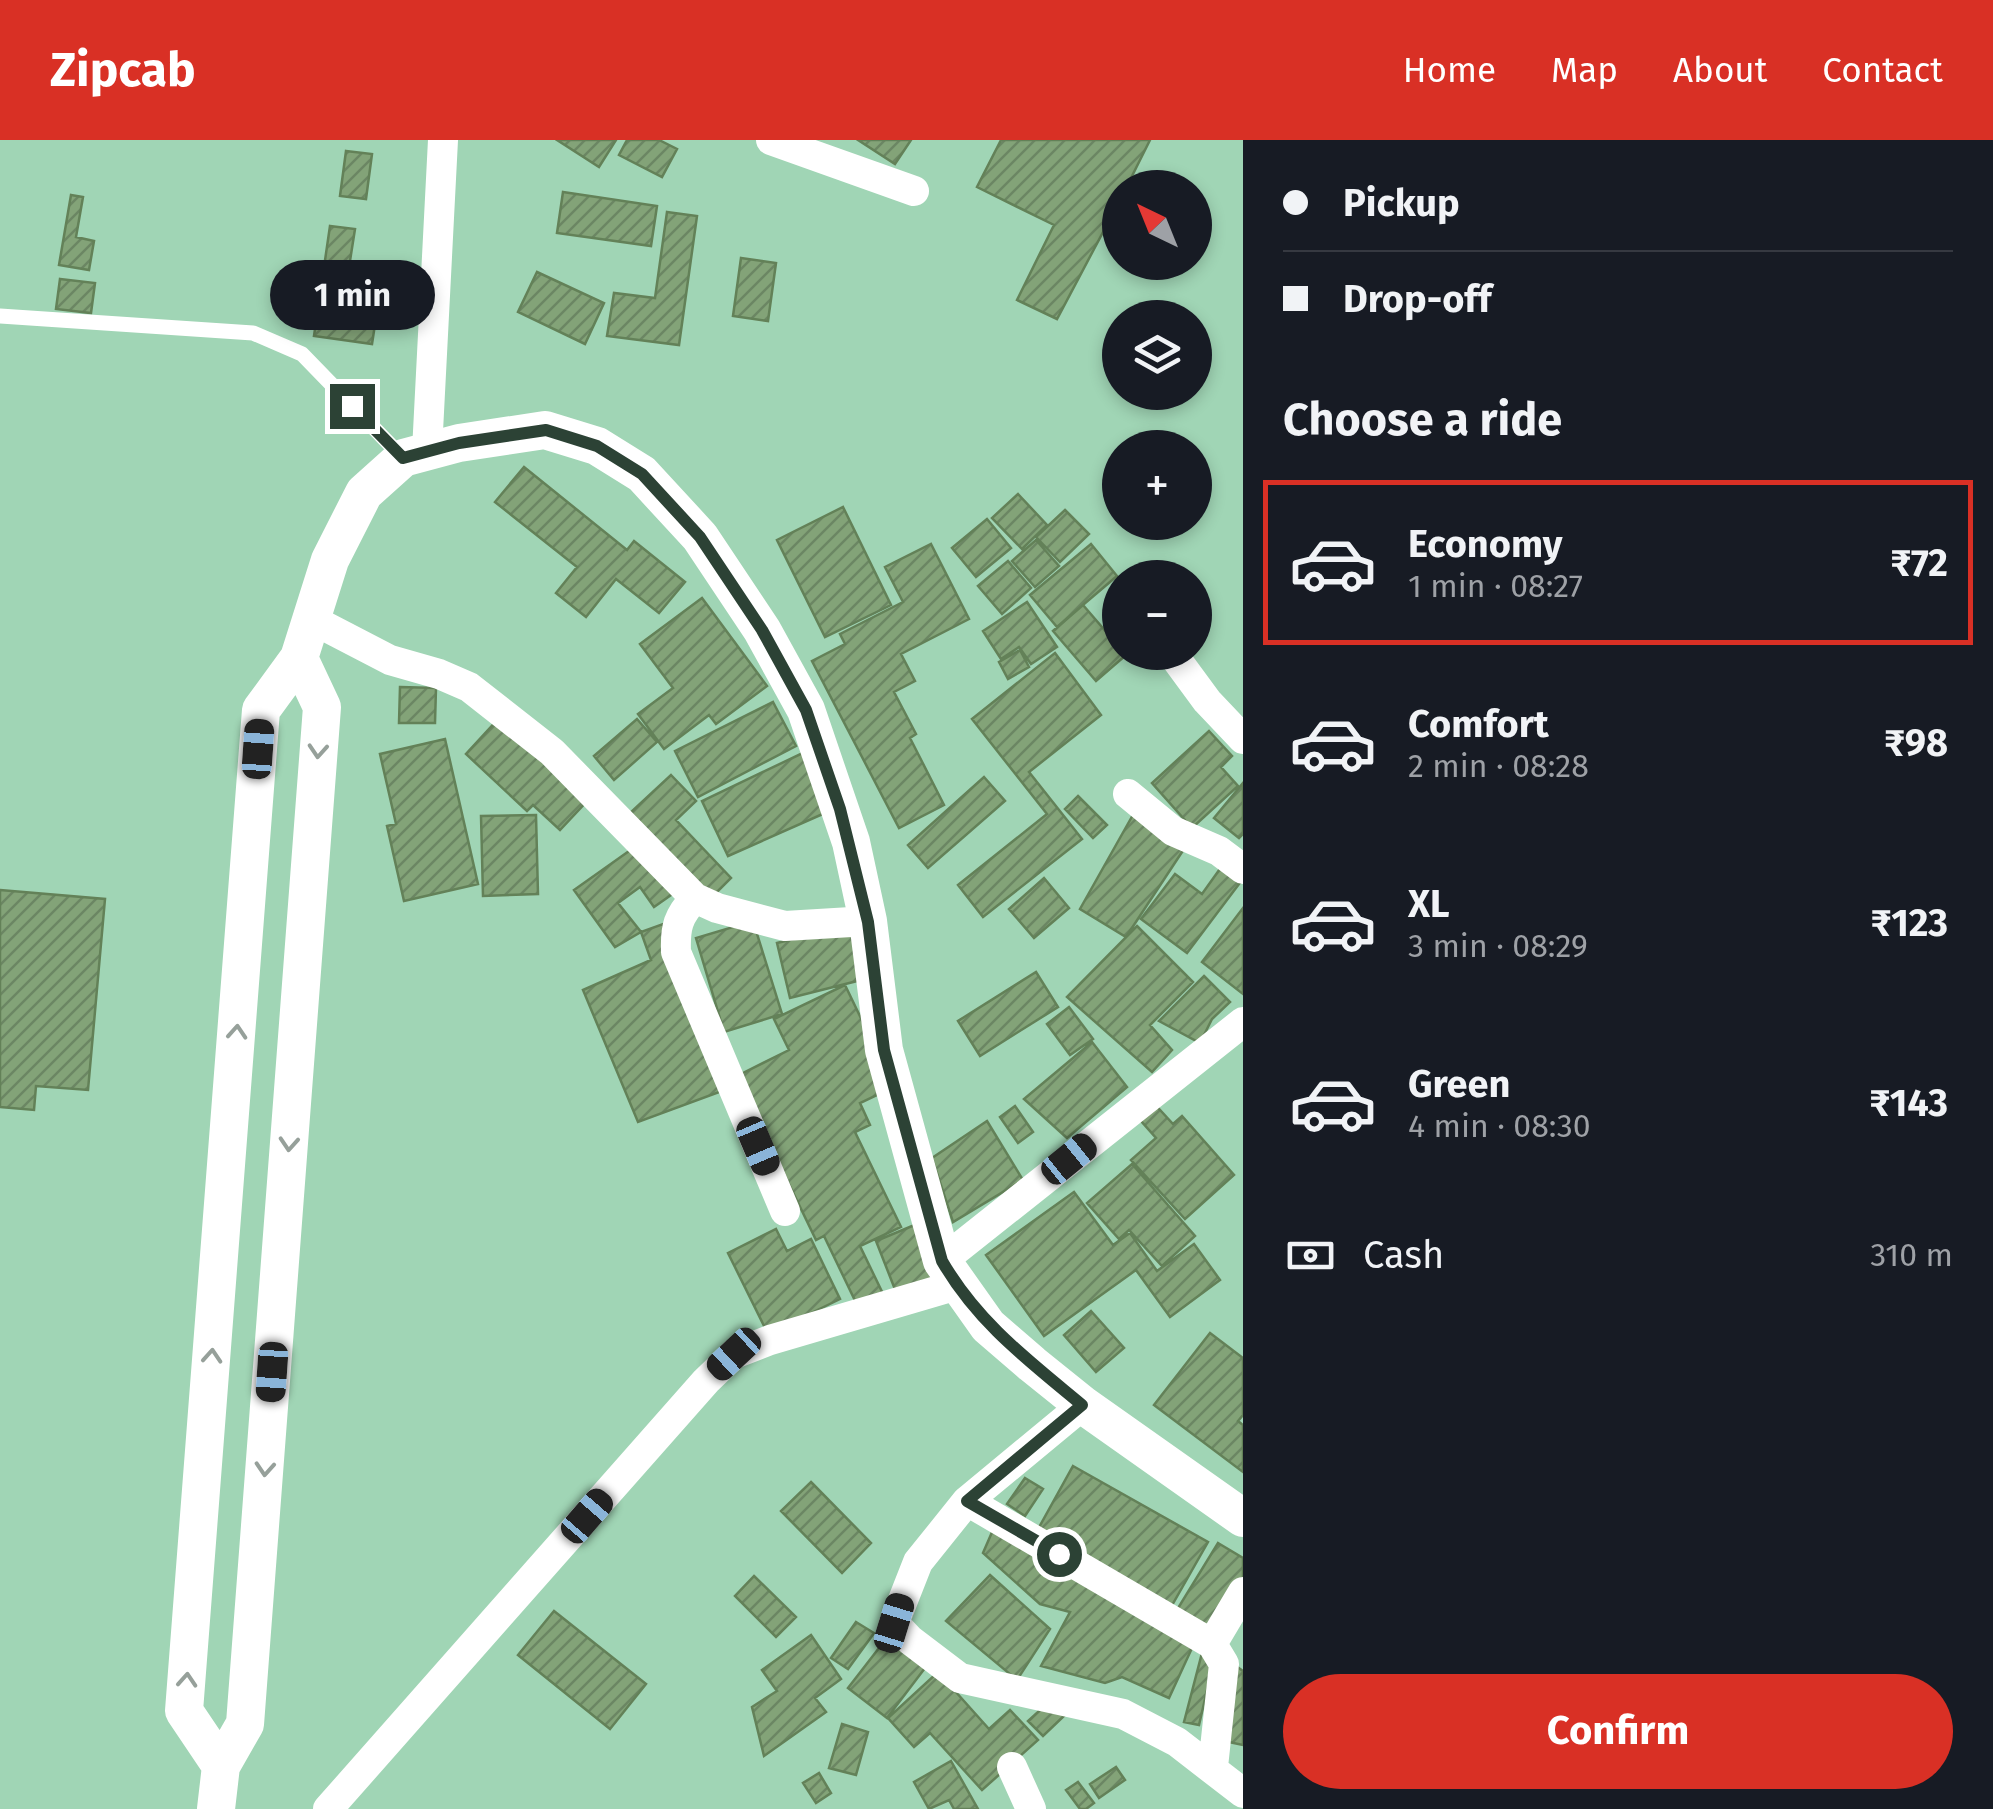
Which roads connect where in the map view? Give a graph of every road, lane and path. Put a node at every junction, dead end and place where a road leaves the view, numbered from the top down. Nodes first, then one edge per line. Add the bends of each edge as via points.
1 (443, 140) edge
2 (771, 140) edge
3 (914, 191) dead end
4 (0, 316) edge
5 (415, 455) junction
6 (311, 619) junction
7 (300, 658) junction
8 (1185, 670) edge
9 (1243, 739) edge
10 (1128, 794) dead end
11 (1243, 868) edge
12 (695, 898) junction
13 (868, 922) junction
14 (1243, 1022) edge
15 (784, 1211) dead end
16 (950, 1273) junction
17 (1082, 1405) junction
18 (967, 1501) junction
19 (1243, 1518) edge
20 (1243, 1592) edge
21 (1212, 1644) junction
22 (221, 1766) junction
23 (1012, 1766) dead end
24 (1213, 1767) junction
25 (1242, 1788) edge
26 (216, 1809) edge
27 (328, 1809) edge
28 (1031, 1809) edge

1 - 5 street
2 - 3 street
4 - 5 lane via 254,333 302,354
5 - 6 street via 364,493 330,560
5 - 13 street via 546,430 597,446 642,474 700,537 806,710 850,842
6 - 7 street
6 - 12 street via 390,660 469,687 552,752
7 -> 22 street via 322,707 245,1724
22 -> 7 street via 184,1711 262,710
8 - 9 street
10 - 11 street via 1173,830
12 - 13 street via 785,926
12 - 15 street via 679,914 676,952
13 - 16 street via 884,1050
14 - 16 street
16 - 17 street via 988,1326
16 - 27 street via 734,1354
17 - 18 street
17 - 19 street
18 - 21 street
18 - 24 street via 918,1562 894,1623 960,1678 1124,1714
20 - 21 street
21 - 24 street via 1224,1664
22 - 26 street
23 - 28 street
24 - 25 street

